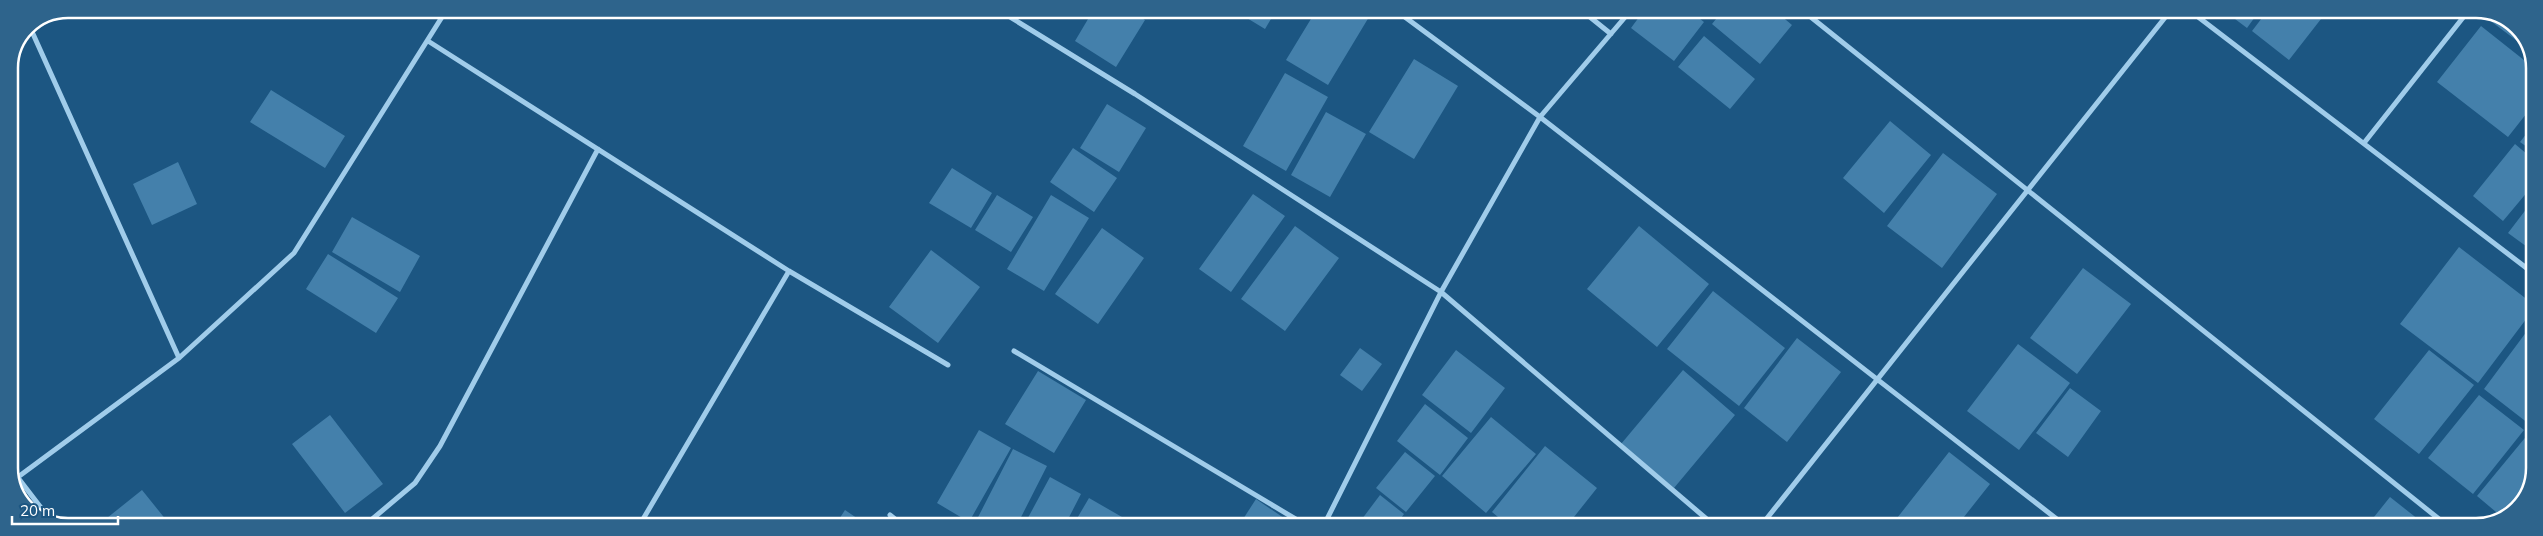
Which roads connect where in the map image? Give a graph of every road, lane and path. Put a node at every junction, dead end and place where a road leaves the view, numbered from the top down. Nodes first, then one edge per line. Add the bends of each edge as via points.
1 (442, 18) edge
2 (1012, 18) edge
3 (1406, 18) edge
4 (1591, 18) edge
5 (1625, 18) edge
6 (1812, 18) edge
7 (2165, 18) edge
8 (2200, 18) edge
9 (2463, 18) edge
10 (31, 33) edge
11 (1611, 34) junction
12 (428, 41) junction
13 (1540, 117) junction
14 (2364, 143) junction
15 (598, 149) junction
16 (2029, 190) junction
17 (2526, 267) edge
18 (789, 271) junction
19 (1441, 292) junction
20 (1014, 351) dead end
21 (179, 358) junction
22 (948, 365) dead end
23 (1875, 379) junction
24 (18, 477) joint
25 (45, 513) edge
26 (890, 515) dead end
27 (373, 518) edge
28 (644, 518) edge
29 (894, 518) edge
30 (1294, 518) edge
31 (1328, 518) edge
32 (1705, 518) edge
33 (1767, 518) edge
34 (2054, 518) edge
35 (2438, 518) edge

1 - 12 street
2 - 19 street
3 - 13 street
4 - 11 street
5 - 11 street
6 - 16 street
7 - 16 street
8 - 14 street
9 - 14 street
10 - 21 street
11 - 13 street
12 - 15 street
12 - 21 street via 294,253
13 - 19 street
13 - 23 street
14 - 17 street
15 - 18 street
15 - 27 street via 440,446 415,483
16 - 23 street
16 - 35 street
18 - 22 street
18 - 28 street
19 - 31 street
19 - 32 street
20 - 30 street
21 - 24 street
23 - 33 street
23 - 34 street
24 - 25 street
26 - 29 street

